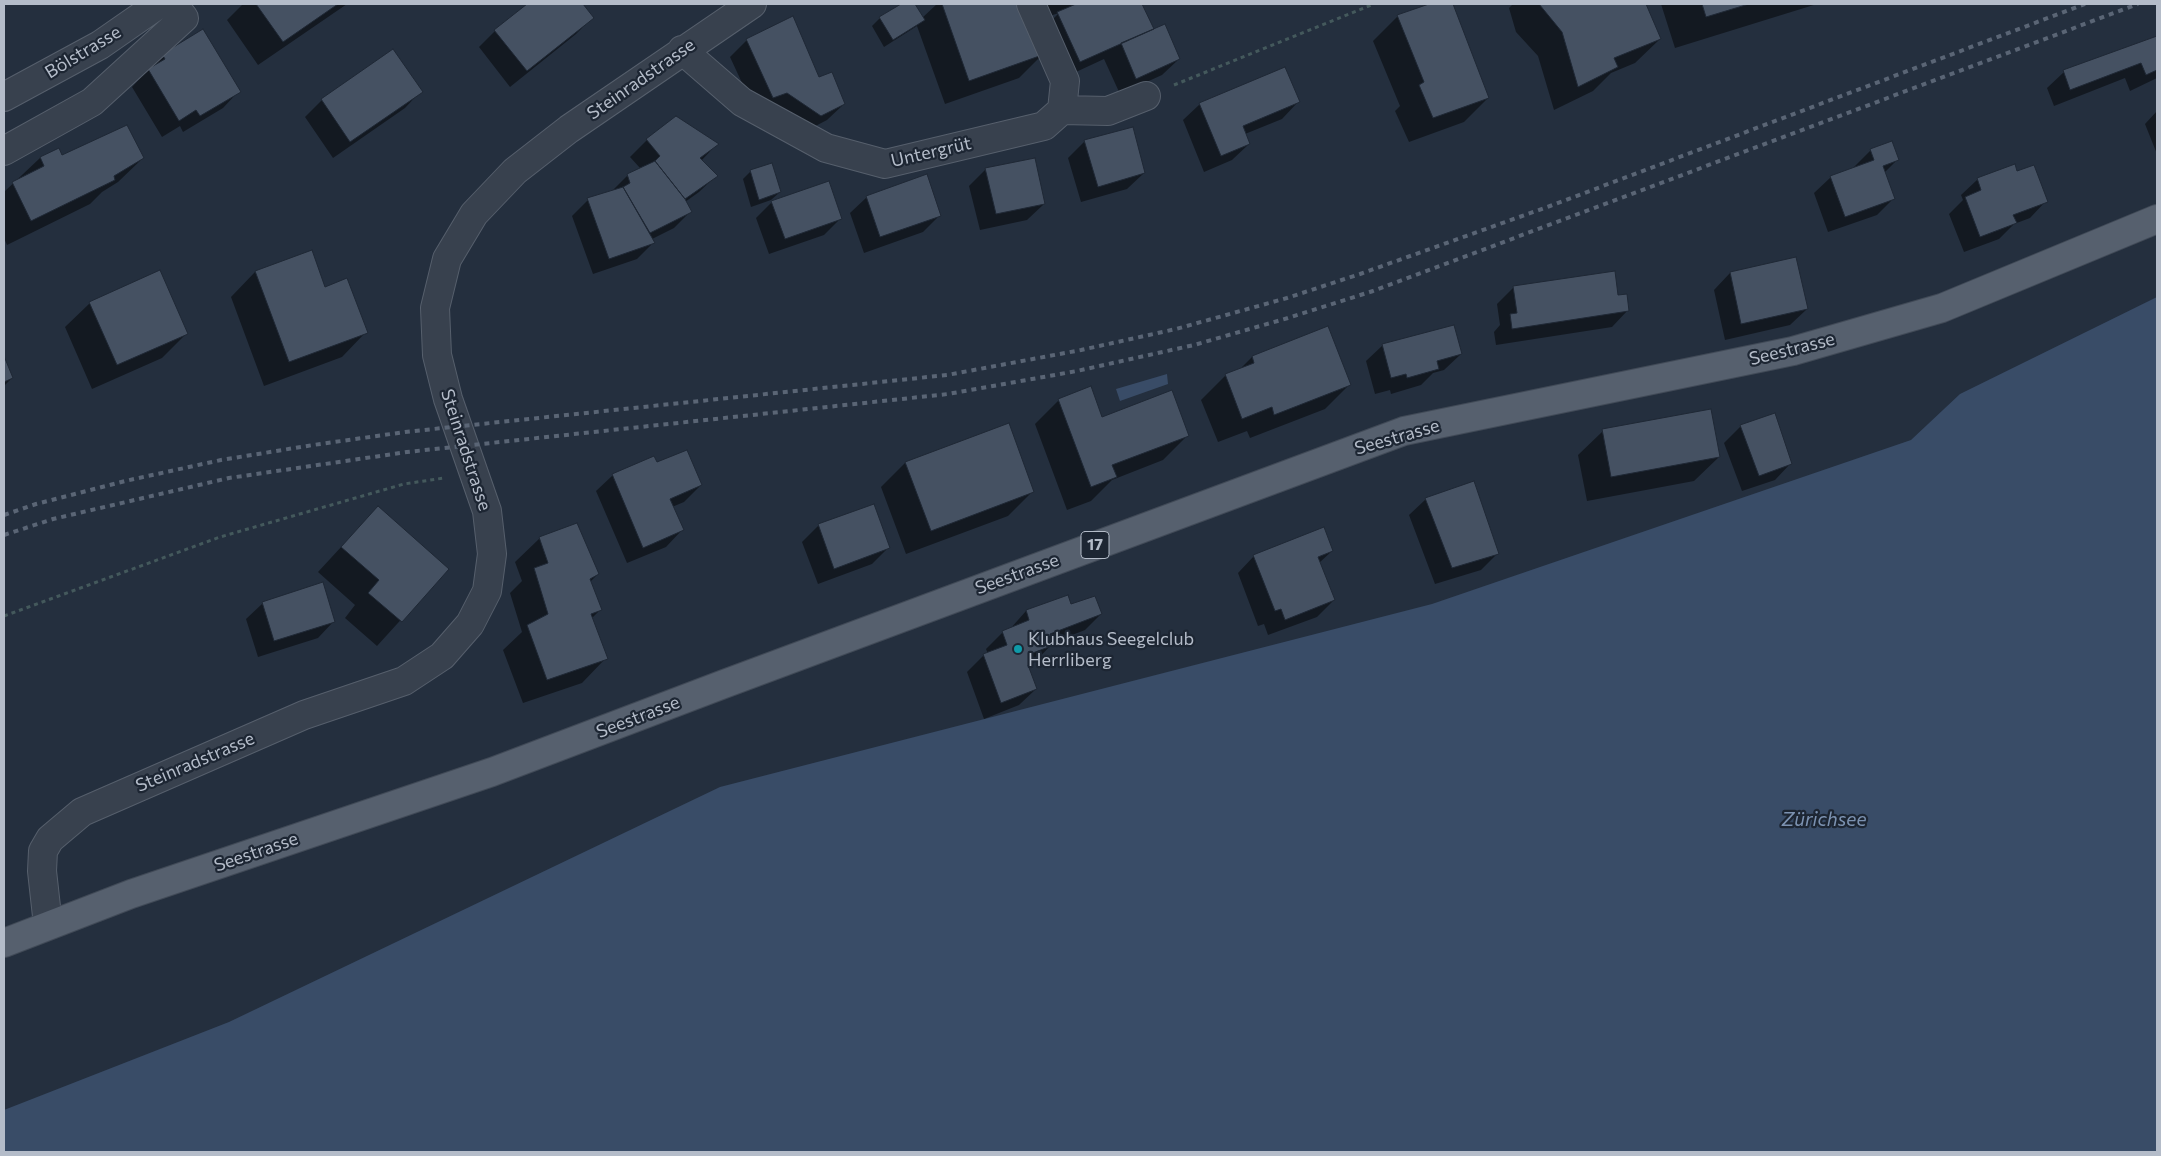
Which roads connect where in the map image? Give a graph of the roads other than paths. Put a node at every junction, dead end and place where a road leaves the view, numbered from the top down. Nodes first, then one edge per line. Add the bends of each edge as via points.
1 (159, 4) edge
2 (173, 4) edge
3 (752, 4) edge
4 (1031, 4) edge
5 (682, 50) junction
6 (1146, 96) road end
7 (4, 97) edge
8 (1062, 110) junction
9 (4, 151) edge
10 (2157, 220) edge
11 (48, 925) junction
12 (4, 943) edge

1 - 7 street, Bölstrasse via 100,45
2 - 9 street via 184,18 92,102
3 - 5 street, Steinradstrasse
4 - 8 street via 1065,81
5 - 8 street, Untergrüt via 742,102 826,148 885,164 1044,126
5 - 11 street, Steinradstrasse via 569,128 515,170 474,214 447,259 435,308 437,355 448,399 487,511 492,554 487,591 470,624 442,656 404,681 304,715 82,812 50,839 43,851
6 - 8 street via 1108,111
10 - 11 main road, Seestrasse / 17 via 1942,308 1802,348 1404,431 492,772
11 - 12 main road, Seestrasse / 17

